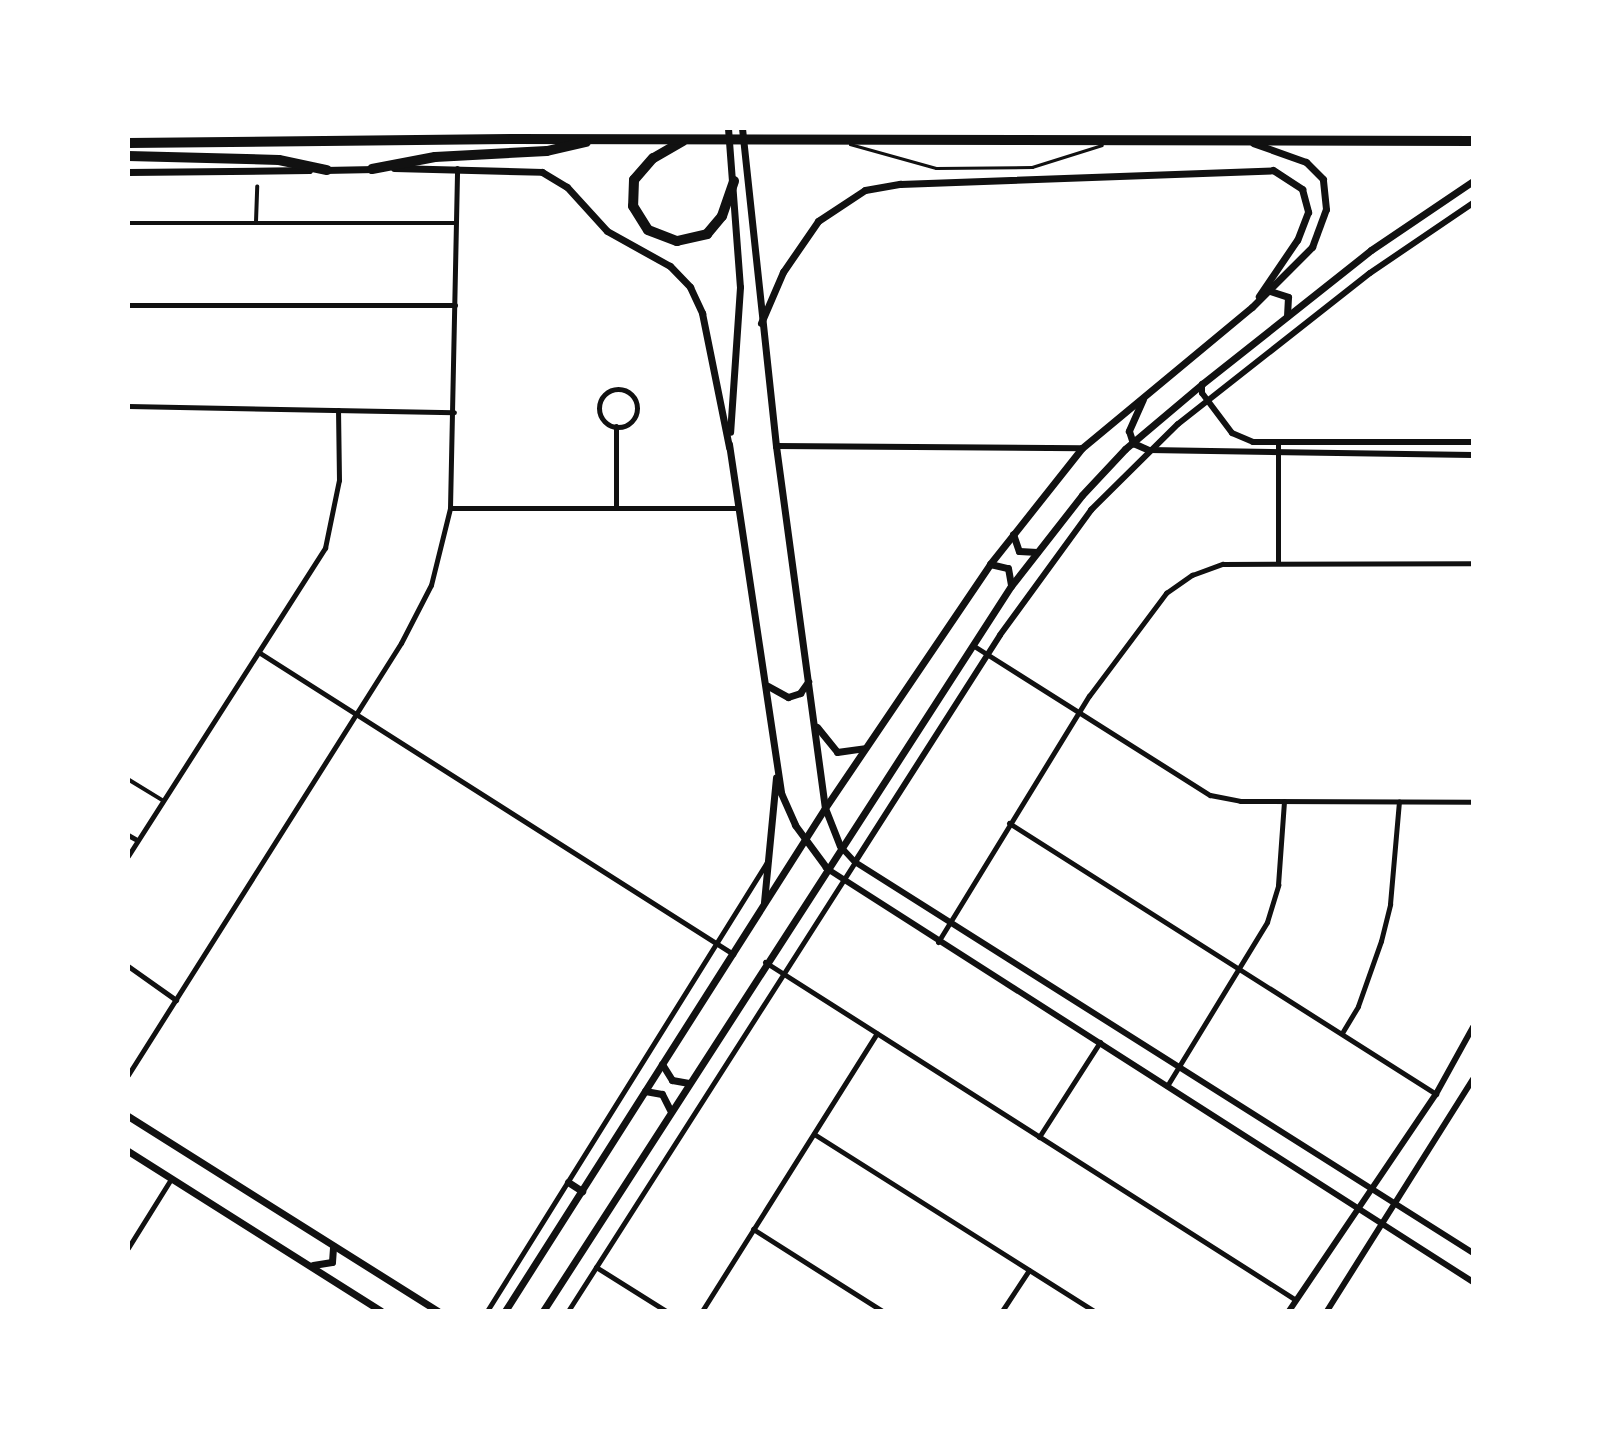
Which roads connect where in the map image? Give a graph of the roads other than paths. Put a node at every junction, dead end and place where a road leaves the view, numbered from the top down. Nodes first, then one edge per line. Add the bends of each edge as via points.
1 (728, 128) edge
2 (742, 128) edge
3 (1124, 138) junction
4 (1239, 138) junction
5 (597, 139) junction
6 (686, 139) junction
7 (833, 139) junction
8 (1473, 141) edge
9 (128, 144) edge
10 (128, 156) edge
11 (457, 168) junction
12 (372, 169) junction
13 (327, 170) junction
14 (128, 172) edge
15 (734, 177) junction
16 (1473, 181) edge
17 (257, 187) dead end
18 (1473, 203) edge
19 (256, 222) junction
20 (128, 223) edge
21 (456, 223) junction
22 (1270, 291) junction
23 (128, 305) edge
24 (455, 305) junction
25 (1252, 307) junction
26 (1287, 317) junction
27 (761, 323) junction
28 (1202, 384) junction
29 (1149, 390) junction
30 (1207, 401) junction
31 (128, 406) edge
32 (338, 410) junction
33 (454, 412) junction
34 (616, 426) junction
35 (1278, 442) junction
36 (1473, 442) edge
37 (1133, 443) junction
38 (776, 446) junction
39 (729, 447) junction
40 (1082, 448) junction
41 (1149, 450) junction
42 (1278, 453) junction
43 (1473, 455) edge
44 (450, 508) junction
45 (616, 508) junction
46 (739, 508) junction
47 (1013, 534) junction
48 (1037, 552) junction
49 (1278, 562) junction
50 (1473, 563) edge
51 (990, 564) junction
52 (1011, 586) junction
53 (974, 646) junction
54 (260, 653) junction
55 (988, 655) junction
56 (808, 680) junction
57 (766, 682) junction
58 (355, 714) junction
59 (1077, 714) junction
60 (813, 719) junction
61 (865, 748) junction
62 (777, 770) junction
63 (128, 779) edge
64 (164, 801) junction
65 (1284, 801) junction
66 (1399, 802) junction
67 (1473, 802) edge
68 (825, 808) junction
69 (1009, 823) junction
70 (128, 835) edge
71 (137, 840) junction
72 (805, 841) junction
73 (840, 846) junction
74 (128, 856) edge
75 (767, 862) junction
76 (855, 862) junction
77 (826, 867) junction
78 (843, 881) junction
79 (764, 904) junction
80 (950, 921) junction
81 (938, 942) junction
82 (718, 945) junction
83 (733, 954) junction
84 (765, 962) junction
85 (128, 966) edge
86 (1243, 968) junction
87 (783, 973) junction
88 (176, 1000) junction
89 (1473, 1027) edge
90 (877, 1033) junction
91 (1342, 1033) junction
92 (1100, 1042) junction
93 (662, 1064) junction
94 (1181, 1065) junction
95 (128, 1076) edge
96 (1473, 1079) edge
97 (689, 1083) junction
98 (1167, 1086) junction
99 (645, 1091) junction
100 (1436, 1094) junction
101 (670, 1111) junction
102 (128, 1116) edge
103 (814, 1134) junction
104 (1039, 1137) junction
105 (128, 1151) edge
106 (171, 1179) junction
107 (569, 1182) junction
108 (1369, 1190) junction
109 (582, 1191) junction
110 (1392, 1204) junction
111 (1356, 1209) junction
112 (1380, 1224) junction
113 (753, 1229) junction
114 (332, 1245) junction
115 (128, 1248) edge
116 (1473, 1253) edge
117 (312, 1265) junction
118 (596, 1267) junction
119 (1029, 1270) junction
120 (1473, 1282) edge
121 (1296, 1300) junction
122 (381, 1311) edge
123 (438, 1311) edge
124 (487, 1311) edge
125 (505, 1311) edge
126 (543, 1311) edge
127 (568, 1311) edge
128 (666, 1311) edge
129 (702, 1311) edge
130 (882, 1311) edge
131 (1002, 1311) edge
132 (1094, 1311) edge
133 (1289, 1311) edge
134 (1327, 1311) edge

1 - 15 main road
2 - 27 main road
3 - 4 highway
3 - 7 highway
3 - 7 lane via 1032,167 936,168
4 - 8 highway
4 - 22 main road via 1311,165 1326,192 1324,219 1312,247
5 - 6 highway
5 - 9 highway
5 - 12 highway via 547,151 435,157
6 - 7 highway
6 - 15 highway via 653,158 634,180 633,206 648,230 677,242 707,234 722,216
10 - 13 highway via 279,160
11 - 12 main road
11 - 21 street
11 - 39 main road via 528,169 549,175 568,187 607,231 681,276 699,303 707,328
12 - 13 main road
13 - 14 main road
15 - 39 main road via 740,287
16 - 26 main road via 1371,250
17 - 19 street
18 - 30 street via 1370,273
19 - 20 street
19 - 21 street
21 - 24 street
22 - 25 main road
22 - 26 main road via 1288,298
23 - 24 street
24 - 33 street
25 - 27 main road via 1297,240 1308,205 1292,179 1273,170 1252,168 873,188 848,198 818,221 783,272
25 - 29 main road
26 - 28 main road
27 - 38 main road
28 - 30 street
28 - 37 main road
29 - 37 main road via 1130,420
29 - 40 main road
30 - 35 street via 1237,437
30 - 41 street
31 - 32 street
32 - 33 street
32 - 54 street via 339,480 325,548
33 - 44 street
34 - 34 street via 631,421 637,410 630,393 619,389 607,392 598,409 603,420
34 - 45 street
35 - 36 street
35 - 42 street
37 - 41 main road
37 - 48 main road via 1098,477
38 - 40 street
38 - 56 main road
39 - 46 main road
40 - 47 main road
41 - 42 street
41 - 55 street via 1091,510
42 - 43 street
42 - 49 street
44 - 45 street
44 - 58 street via 438,563 421,607
45 - 46 street
46 - 57 main road
47 - 48 main road via 1019,551
47 - 51 main road
48 - 52 main road
49 - 50 street
49 - 59 street via 1223,564 1192,575 1166,593 1141,621
51 - 52 main road via 1008,568
51 - 61 main road
52 - 53 main road
53 - 55 street
53 - 73 main road
54 - 58 street
54 - 64 street
55 - 59 street
55 - 76 street
56 - 57 main road via 803,690 789,697 773,693
56 - 60 main road
57 - 62 main road
58 - 82 street
58 - 88 street
59 - 65 street via 1197,790 1230,800
59 - 69 street
60 - 61 main road via 834,750 851,754
60 - 68 main road
61 - 68 main road
62 - 72 main road via 784,804
62 - 75 main road
63 - 64 street
64 - 71 street
65 - 66 street
65 - 86 street via 1279,885 1267,922
66 - 67 street
66 - 91 street via 1390,904 1381,941 1358,1006
68 - 72 main road
68 - 73 main road
69 - 80 street
69 - 86 street
70 - 71 street
71 - 74 street
72 - 77 main road
72 - 79 main road
73 - 76 street
73 - 77 main road
75 - 79 main road
75 - 82 street
76 - 78 street
76 - 80 street
77 - 78 street
77 - 84 main road
78 - 81 street
78 - 87 street
79 - 83 main road
80 - 81 street
80 - 94 street
81 - 92 street
82 - 83 street
82 - 107 street
83 - 93 main road
84 - 87 street
84 - 97 main road
85 - 88 street
86 - 91 street
86 - 94 street
87 - 90 street
87 - 118 street
88 - 95 street
89 - 100 street
90 - 103 street
90 - 104 street
91 - 100 street
92 - 98 street
92 - 104 street
93 - 97 main road via 672,1080
93 - 99 main road
94 - 98 street
94 - 108 street
96 - 110 street
97 - 101 main road
98 - 111 street
99 - 101 main road via 662,1094
99 - 109 main road
100 - 108 street
101 - 126 main road
102 - 114 main road
103 - 113 street
103 - 119 street
104 - 121 street
105 - 106 main road
106 - 115 street
106 - 117 main road
107 - 109 main road
107 - 124 street
108 - 110 street
108 - 111 street
109 - 125 main road
110 - 112 street
110 - 116 street
111 - 112 street
111 - 121 street
112 - 120 street
112 - 134 street
113 - 129 street
113 - 130 street
114 - 117 main road via 332,1262
114 - 123 main road
117 - 122 main road
118 - 127 street
118 - 128 street
119 - 131 street
119 - 132 street
121 - 133 street

